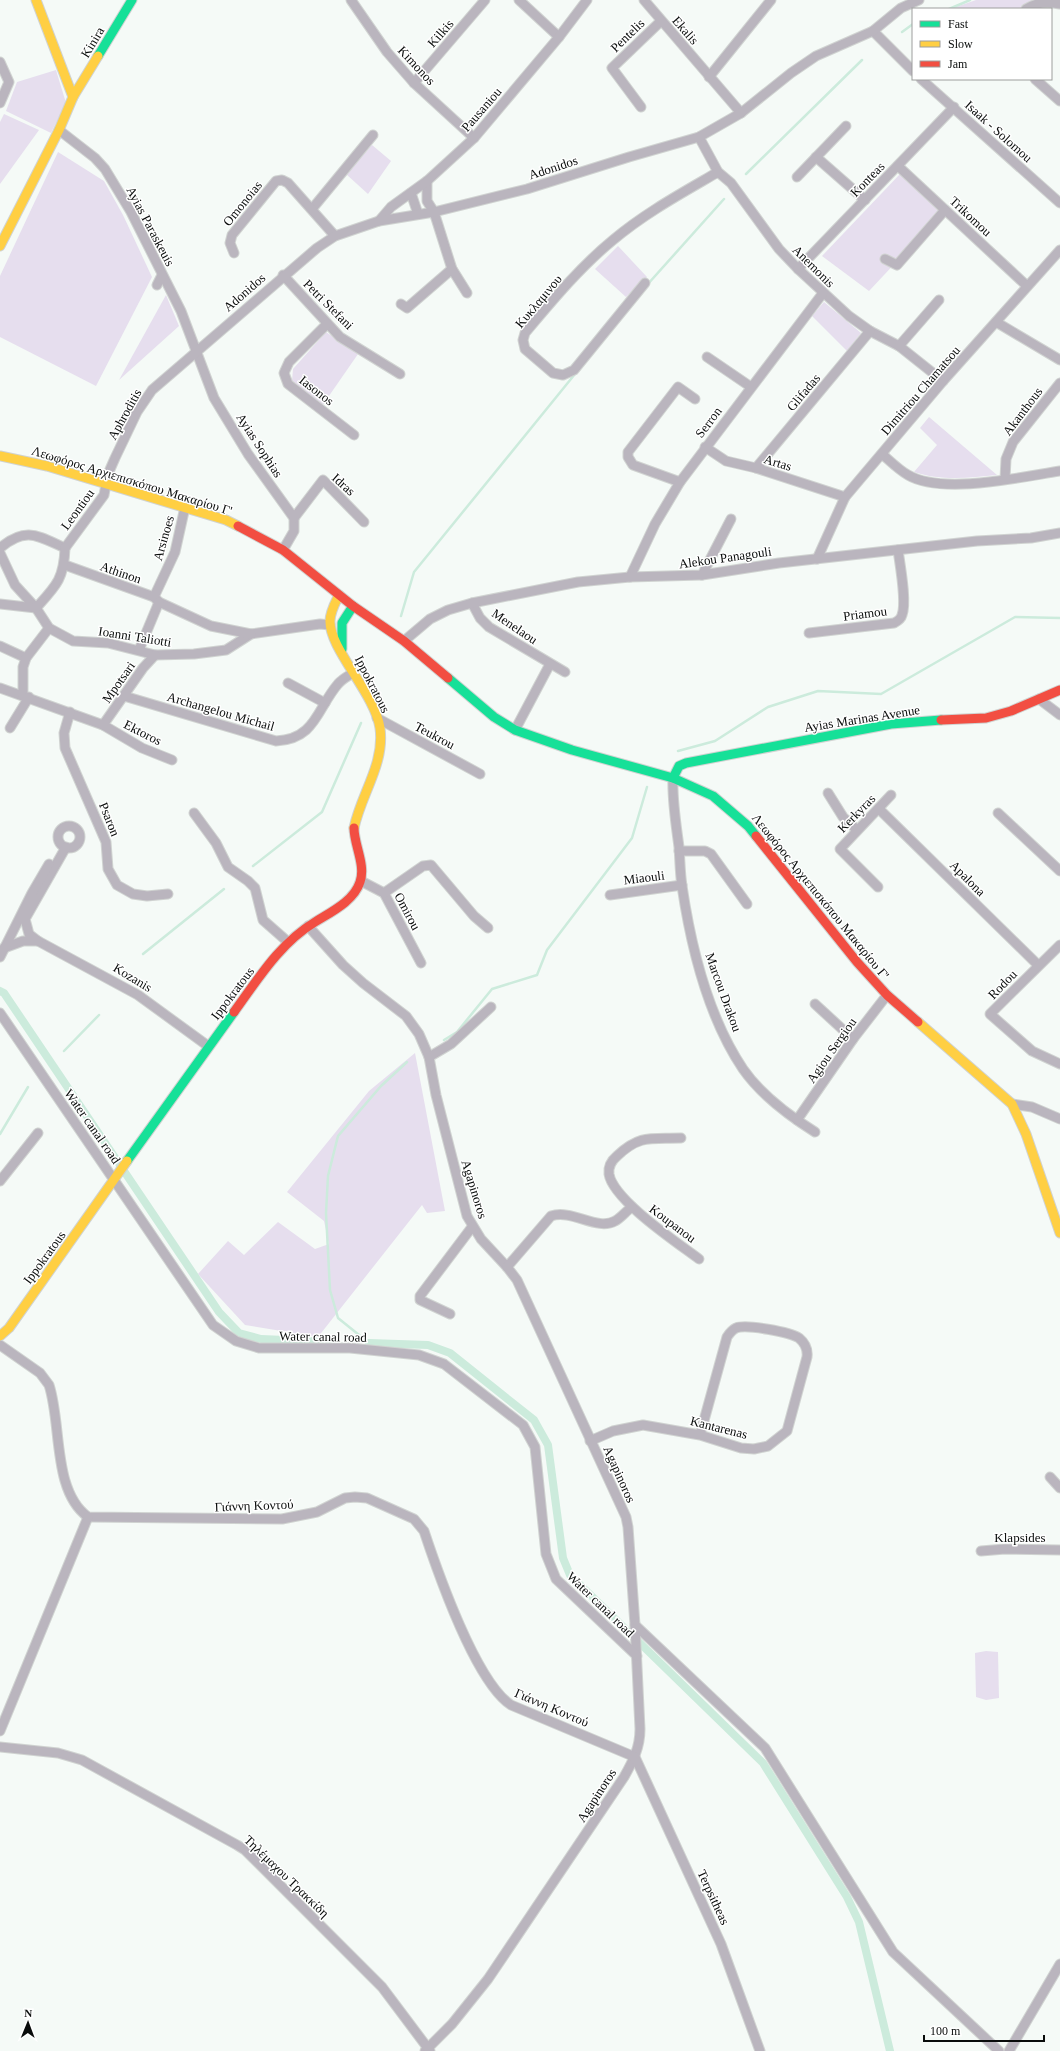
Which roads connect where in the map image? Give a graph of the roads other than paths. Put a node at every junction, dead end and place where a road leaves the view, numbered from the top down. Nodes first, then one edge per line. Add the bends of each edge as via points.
1 (36, 0) edge
2 (132, 0) edge
3 (352, 0) edge
4 (485, 0) edge
5 (519, 0) edge
6 (587, 0) edge
7 (644, 0) edge
8 (771, 0) edge
9 (919, 0) edge
10 (1060, 4) edge
11 (1027, 8) edge
12 (660, 21) junction
13 (873, 31) junction
14 (559, 38) junction
15 (0, 62) edge
16 (912, 70) edge
17 (709, 76) junction
18 (922, 80) edge
19 (1036, 80) edge
20 (414, 83) junction
21 (73, 97) junction
22 (1060, 101) edge
23 (0, 103) edge
24 (642, 107) dead end
25 (954, 107) junction
26 (741, 113) junction
27 (846, 126) dead end
28 (59, 130) junction
29 (373, 135) dead end
30 (699, 137) junction
31 (474, 138) junction
32 (816, 157) junction
33 (898, 166) junction
34 (718, 172) junction
35 (797, 177) dead end
36 (427, 181) junction
37 (411, 193) junction
38 (865, 200) junction
39 (1060, 203) edge
40 (312, 209) junction
41 (945, 210) junction
42 (434, 212) junction
43 (418, 214) junction
44 (379, 221) junction
45 (335, 236) junction
46 (0, 246) edge
47 (1060, 250) edge
48 (234, 253) dead end
49 (885, 259) dead end
50 (452, 269) junction
51 (798, 269) junction
52 (162, 275) junction
53 (283, 275) junction
54 (645, 283) dead end
55 (157, 285) dead end
56 (1027, 286) junction
57 (467, 293) dead end
58 (823, 294) junction
59 (939, 300) dead end
60 (400, 304) dead end
61 (996, 322) junction
62 (327, 324) junction
63 (870, 331) junction
64 (899, 346) junction
65 (197, 350) junction
66 (707, 357) dead end
67 (1060, 360) edge
68 (400, 374) dead end
69 (943, 381) junction
70 (1060, 383) edge
71 (751, 387) junction
72 (695, 399) dead end
73 (354, 435) dead end
74 (705, 446) junction
75 (882, 454) junction
76 (0, 456) edge
77 (756, 468) junction
78 (1060, 472) edge
79 (1005, 479) junction
80 (680, 482) junction
81 (107, 483) junction
82 (845, 497) junction
83 (185, 508) junction
84 (294, 518) junction
85 (731, 519) dead end
86 (364, 522) dead end
87 (1060, 533) edge
88 (0, 548) edge
89 (65, 548) junction
90 (283, 550) junction
91 (898, 550) junction
92 (0, 553) edge
93 (817, 559) junction
94 (65, 566) junction
95 (702, 575) junction
96 (630, 577) junction
97 (339, 595) junction
98 (157, 599) junction
99 (472, 603) junction
100 (0, 604) edge
101 (353, 606) junction
102 (36, 608) junction
103 (330, 625) junction
104 (49, 628) junction
105 (810, 633) dead end
106 (251, 634) junction
107 (404, 641) junction
108 (0, 646) edge
109 (139, 650) junction
110 (342, 652) junction
111 (155, 655) junction
112 (26, 658) junction
113 (550, 664) junction
114 (565, 672) dead end
115 (353, 673) junction
116 (288, 683) dead end
117 (0, 688) edge
118 (1060, 690) edge
119 (26, 696) junction
120 (124, 696) junction
121 (1039, 699) junction
122 (325, 703) junction
123 (70, 712) junction
124 (1060, 715) edge
125 (377, 718) junction
126 (103, 725) junction
127 (10, 728) dead end
128 (515, 730) junction
129 (172, 760) dead end
130 (480, 774) dead end
131 (673, 778) junction
132 (828, 793) dead end
133 (892, 796) dead end
134 (879, 809) junction
135 (998, 813) dead end
136 (194, 814) dead end
137 (857, 830) junction
138 (679, 851) junction
139 (1058, 865) edge
140 (361, 881) junction
141 (682, 885) junction
142 (878, 887) dead end
143 (384, 893) junction
144 (168, 894) dead end
145 (610, 895) dead end
146 (747, 904) dead end
147 (308, 926) junction
148 (488, 928) dead end
149 (38, 941) junction
150 (288, 942) junction
151 (1060, 945) edge
152 (4, 948) junction
153 (0, 957) edge
154 (421, 963) dead end
155 (1038, 965) junction
156 (887, 995) junction
157 (815, 1004) dead end
158 (491, 1007) dead end
159 (0, 1013) edge
160 (854, 1039) junction
161 (208, 1046) junction
162 (429, 1056) junction
163 (1059, 1061) edge
164 (1012, 1104) junction
165 (1060, 1119) edge
166 (797, 1120) junction
167 (815, 1132) dead end
168 (38, 1133) dead end
169 (681, 1138) dead end
170 (117, 1177) junction
171 (0, 1181) edge
172 (632, 1207) junction
173 (472, 1227) junction
174 (1060, 1233) edge
175 (699, 1258) dead end
176 (507, 1267) junction
177 (450, 1314) dead end
178 (0, 1336) edge
179 (0, 1345) edge
180 (700, 1435) junction
181 (590, 1441) junction
182 (1050, 1477) dead end
183 (1060, 1488) edge
184 (88, 1517) junction
185 (1060, 1550) edge
186 (981, 1551) dead end
187 (636, 1628) junction
188 (637, 1653) junction
189 (0, 1730) edge
190 (0, 1747) edge
191 (635, 1757) junction
192 (1060, 1964) edge
193 (428, 2050) edge
194 (760, 2051) edge
195 (1000, 2051) edge
196 (1009, 2051) edge

1 - 21 main road
2 - 21 main road, Kinira
3 - 20 street, Kimonos via 387,52
4 - 20 street, Kilkis
5 - 14 street
6 - 14 street, Pausaniou
7 - 12 street, Ekalis
8 - 17 street
9 - 13 street, Adonidos via 901,8
10 - 11 street via 1046,2 1033,4
12 - 17 street, Ekalis
12 - 24 street, Pentelis via 612,68
13 - 16 street
13 - 26 street, Adonidos via 816,56
14 - 31 street, Pausaniou
15 - 23 street via 9,82
17 - 26 street, Ekalis
18 - 25 street, Isaak - Solomou
19 - 22 street
20 - 31 street, Kimonos
21 - 28 main road, Kinira
25 - 33 street, Konteas
25 - 39 street, Isaak - Solomou
26 - 30 street, Adonidos
27 - 32 street
28 - 46 main road, Kinira
28 - 52 street, Ayias Paraskeuis via 105,169 131,212
29 - 40 street
30 - 34 street, Anemonis
30 - 42 street, Adonidos via 527,189
31 - 36 street, Pausaniou
32 - 35 street
32 - 38 street
33 - 38 street, Konteas
33 - 41 street, Trikomou
34 - 51 street, Anemonis via 731,183 779,249
34 - 54 street, Κυκλαμινου via 649,213 612,240 524,333 525,349 553,373 563,375 574,370
36 - 37 street, Pausaniou
36 - 42 street via 427,201
37 - 43 street
37 - 44 street, Pausaniou via 390,207
38 - 51 street, Konteas
40 - 45 street, Omonoias
40 - 48 street, Omonoias via 288,183 276,181 232,235 230,242
41 - 49 street via 897,265
41 - 56 street, Trikomou
42 - 43 street, Adonidos
42 - 50 street
43 - 44 street, Adonidos
44 - 45 street, Adonidos
45 - 53 street, Adonidos
47 - 56 street, Dimitriou Chamatsou
50 - 57 street
50 - 60 street via 407,308
51 - 58 street, Anemonis
52 - 55 street
52 - 65 street, Ayias Paraskeuis
53 - 62 street, Petri Stefani
53 - 65 street, Adonidos
56 - 61 street, Dimitriou Chamatsou
58 - 63 street, Anemonis
58 - 71 street, Serron
59 - 64 street
61 - 67 street
61 - 69 street, Dimitriou Chamatsou
62 - 68 street, Petri Stefani via 340,337
62 - 73 street, Iasonos via 289,362 284,374 288,384
63 - 64 street, Anemonis
63 - 77 street, Glifadas
64 - 69 street, Anemonis
65 - 81 street, Aphroditis via 152,390 137,412 108,474
65 - 84 street, Ayias Sophias via 214,398 248,454
66 - 71 street
69 - 75 street, Dimitriou Chamatsou
70 - 79 street, Akanthous via 1013,442 1006,460
71 - 74 street, Serron
72 - 80 street via 678,387 628,452 628,457 634,465
74 - 77 street, Artas via 726,461
74 - 80 street, Serron
75 - 79 street via 908,476 930,483 974,483
75 - 82 street, Dimitriou Chamatsou
76 - 81 main road, Λεωφόρος Αρχιεπισκόπου Μακαρίου Γ'
77 - 82 street, Artas
78 - 79 street
80 - 96 street, Serron
81 - 83 main road, Λεωφόρος Αρχιεπισκόπου Μακαρίου Γ'
81 - 89 street, Leontiou via 104,495
82 - 93 street, Dimitriou Chamatsou
83 - 90 main road, Λεωφόρος Αρχιεπισκόπου Μακαρίου Γ' via 226,520
83 - 98 street, Arsinoes via 174,552
84 - 86 street, Idras via 323,480
84 - 90 street via 294,531
85 - 95 street
87 - 91 street, Alekou Panagouli
88 - 89 street via 11,539 36,534
89 - 94 street
90 - 97 main road, Λεωφόρος Αρχιεπισκόπου Μακαρίου Γ'
91 - 93 street, Alekou Panagouli
91 - 105 street, Priamou via 904,608 899,621 894,624
92 - 102 street, Ioanni Taliotti via 15,585
93 - 95 street, Alekou Panagouli
94 - 98 street, Athinon
94 - 102 street via 58,582
95 - 96 street, Alekou Panagouli
96 - 99 street, Alekou Panagouli via 578,582
97 - 101 main road, Λεωφόρος Αρχιεπισκόπου Μακαρίου Γ'
97 - 103 main road
98 - 106 street, Athinon via 212,626
98 - 109 street, Arsinoes
99 - 107 street, Alekou Panagouli via 438,614
99 - 113 street, Menelaou via 489,628
100 - 102 street
101 - 107 main road, Λεωφόρος Αρχιεπισκόπου Μακαρίου Γ'
101 - 110 main road, Ippokratous via 342,623
102 - 104 street, Ioanni Taliotti
103 - 106 street, Ioanni Taliotti via 307,625
103 - 110 main road, Ippokratous
104 - 109 street, Ioanni Taliotti via 73,641 108,643
104 - 112 street
106 - 111 street, Ioanni Taliotti via 226,650
107 - 128 main road, Λεωφόρος Αρχιεπισκόπου Μακαρίου Γ' via 494,717
108 - 112 street
109 - 111 street, Ioanni Taliotti
110 - 115 main road, Ippokratous
111 - 120 street, Mpotsari
112 - 119 street via 23,667
113 - 114 street, Menelaou
113 - 128 street
115 - 122 street, Archangelou Michail via 339,683
115 - 125 main road, Ippokratous
116 - 122 street
117 - 119 street, Ektoros
118 - 121 main road, Ayias Marinas Avenue
119 - 123 street, Ektoros
119 - 127 street
120 - 122 street, Archangelou Michail via 276,741 296,738 308,730
120 - 126 street, Mpotsari
121 - 124 street
121 - 131 main road, Ayias Marinas Avenue via 986,718 891,724 686,764 679,766
123 - 126 street, Ektoros
123 - 144 street, Psaron via 64,733 65,748 106,842 108,869 117,885 133,894
125 - 130 street, Teukrou
125 - 140 main road, Ippokratous via 380,727 380,751 353,830
126 - 129 street, Ektoros via 142,748
128 - 131 main road, Λεωφόρος Αρχιεπισκόπου Μακαρίου Γ' via 572,750
131 - 138 street, Marcou Drakou
131 - 156 main road, Λεωφόρος Αρχιεπισκόπου Μακαρίου Γ' via 713,796 748,826 861,967
132 - 137 street via 843,817
133 - 134 street, Kerkyras
134 - 137 street, Kerkyras
134 - 155 street, Apalona
135 - 139 street
136 - 150 street via 216,843 228,867 255,888 263,920
137 - 142 street, Kerkyras via 840,849
138 - 141 street, Marcou Drakou
138 - 146 street via 705,851 711,854
140 - 143 street, Omirou
140 - 147 main road, Ippokratous via 355,892
141 - 145 street, Miaouli
141 - 166 street, Marcou Drakou via 697,964 732,1050 761,1091
143 - 148 street via 423,866 431,865 474,916
143 - 154 street, Omirou
147 - 150 main road, Ippokratous
147 - 162 street, Agapinoros via 343,965 406,1016 419,1034
149 - 152 street via 23,941
149 - 152 street, Kozanis via 29,934 25,919 63,846 32,893
149 - 161 street, Kozanis via 138,995
150 - 161 main road, Ippokratous
151 - 155 street, Rodou
152 - 153 street
155 - 163 street, Rodou via 990,1014 1032,1051
156 - 160 street, Agiou Sergiou
156 - 164 main road, Λεωφόρος Αρχιεπισκόπου Μακαρίου Γ'
157 - 160 street
158 - 162 street via 451,1044
159 - 170 street, Water canal road
160 - 166 street, Agiou Sergiou
161 - 170 main road, Ippokratous
162 - 173 street, Agapinoros via 459,1188
164 - 165 street via 1032,1107
164 - 174 main road, Λεωφόρος Αρχιεπισκόπου Μακαρίου Γ' via 1026,1134
166 - 167 street, Marcou Drakou
168 - 171 street
169 - 172 street, Koupanou via 636,1140 612,1160 609,1173 611,1179
170 - 178 main road, Ippokratous via 9,1328
170 - 188 street, Water canal road via 213,1326 236,1341 259,1348 350,1348 419,1355 444,1364 523,1425 535,1447 546,1554 556,1579
172 - 175 street, Koupanou
172 - 176 street, Koupanou via 614,1221 607,1223 593,1222 567,1214 551,1216
173 - 176 street, Agapinoros
173 - 177 street via 420,1296 420,1300
176 - 181 street, Agapinoros via 517,1280
179 - 184 street via 37,1370 49,1385 65,1483
180 - 180 street, Kantarenas via 741,1448 754,1449 768,1446 778,1440 787,1431 807,1357 803,1342 792,1335 748,1326 735,1328 727,1337
180 - 181 street, Kantarenas via 643,1425 613,1431
181 - 187 street, Agapinoros via 627,1522
182 - 183 street
184 - 189 street
184 - 191 street, Γιάννη Κοντού via 282,1519 317,1512 345,1498 367,1498 414,1519 420,1525 462,1630 499,1696 511,1705
185 - 186 street, Klapsides
187 - 188 street, Agapinoros
187 - 195 street via 765,1748 893,1952
188 - 191 street, Agapinoros via 640,1729 639,1746
190 - 193 street, Τηλέμαχου Τρακκίδη via 58,1753 82,1760 245,1850 382,1987
191 - 193 street, Agapinoros via 488,1979
191 - 194 street, Terpsitheas via 721,1944
192 - 196 street

